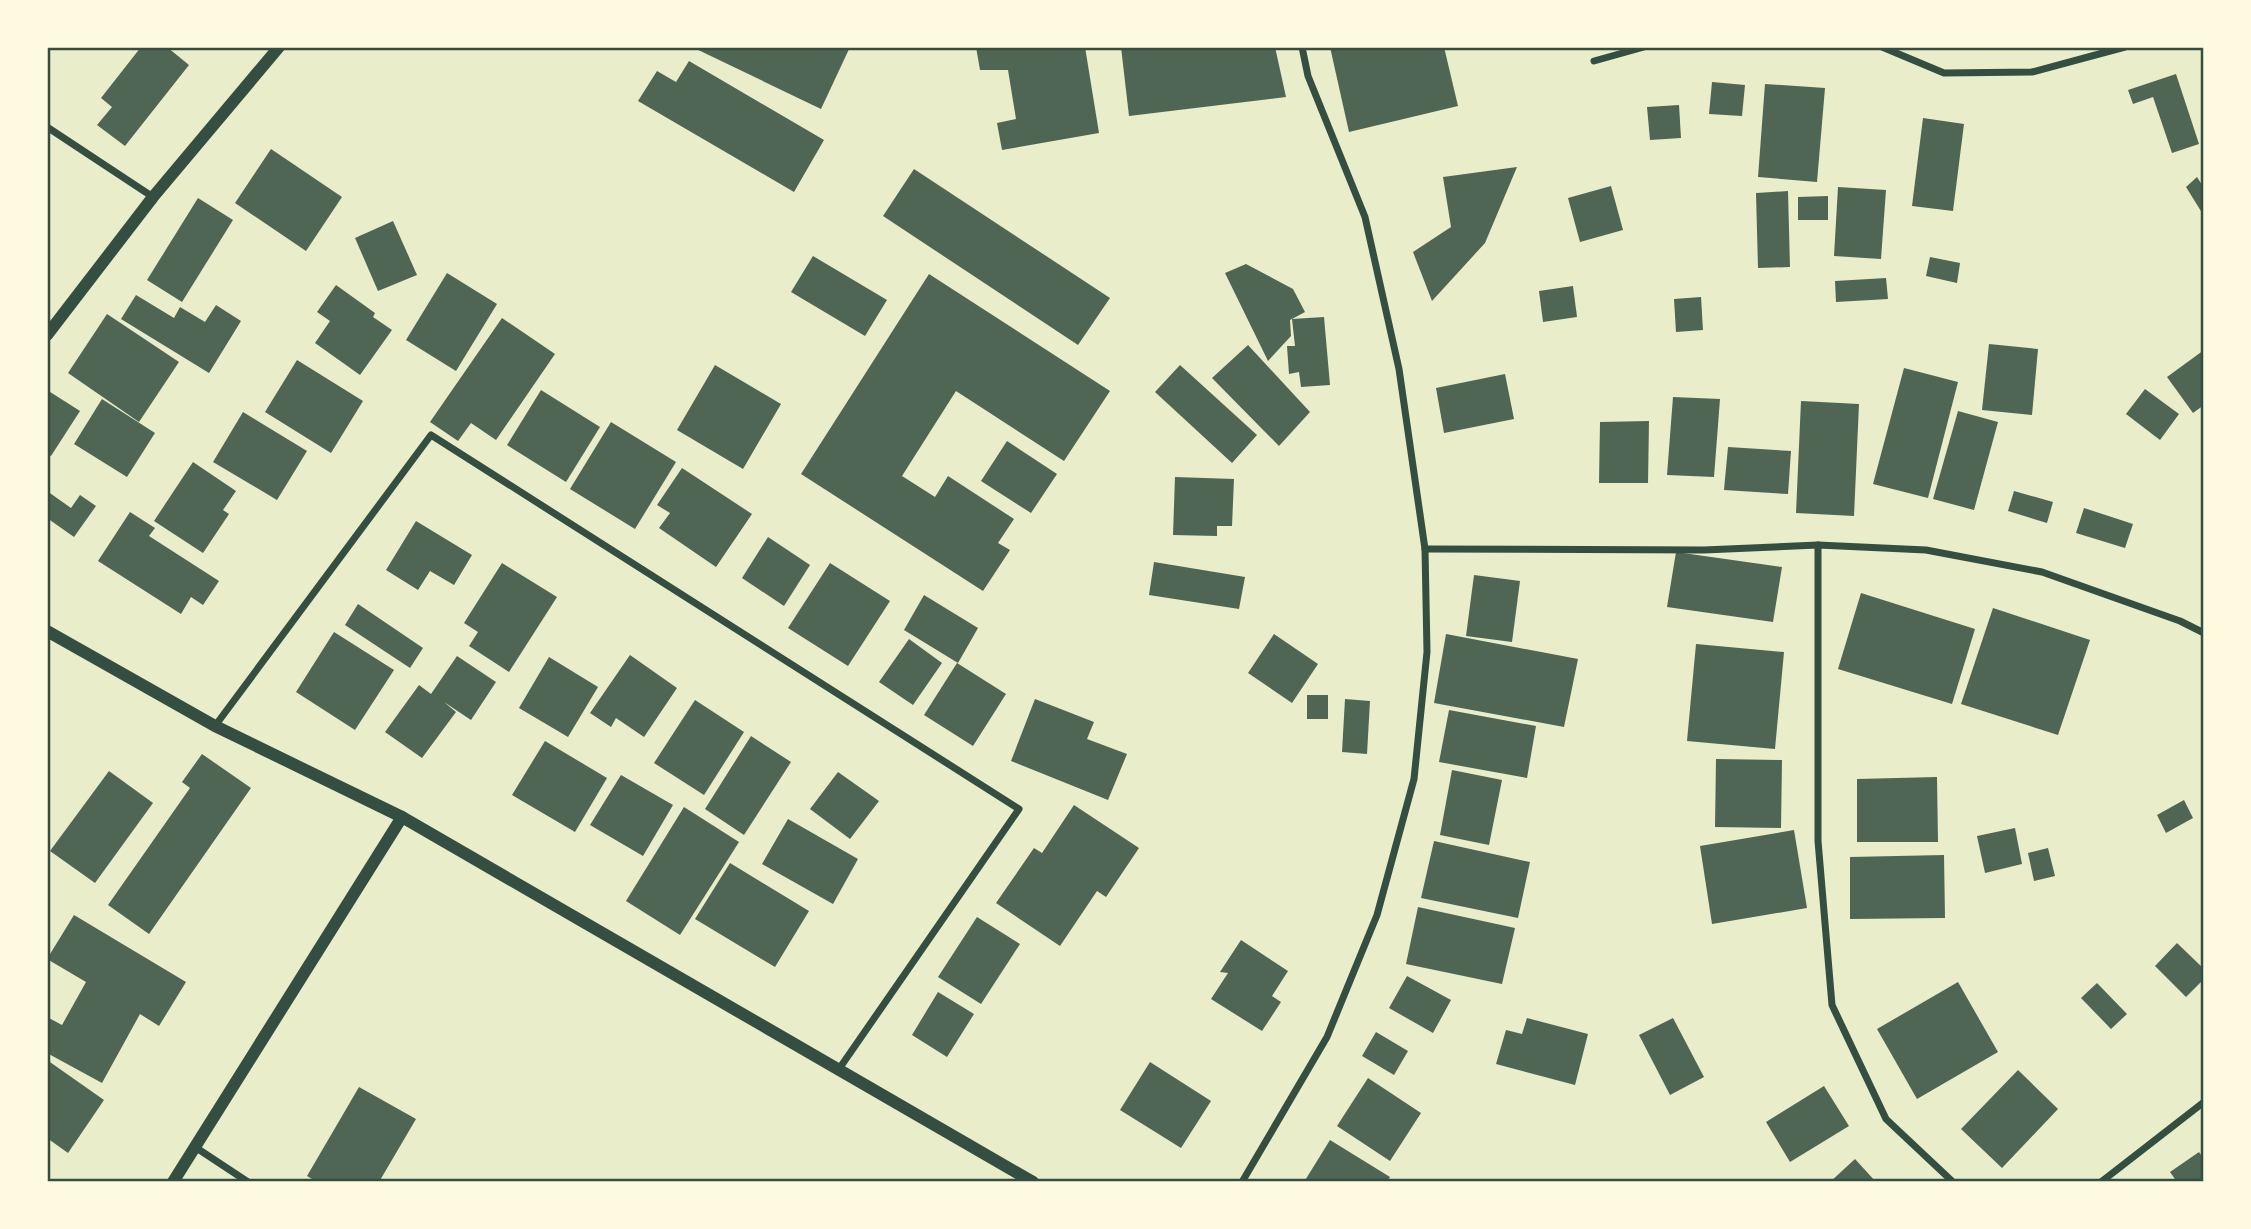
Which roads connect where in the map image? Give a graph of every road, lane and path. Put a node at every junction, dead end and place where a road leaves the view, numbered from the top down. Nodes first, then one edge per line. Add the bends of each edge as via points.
1 (279, 47) edge
2 (1302, 47) edge
3 (1644, 47) edge
4 (1882, 47) edge
5 (2125, 47) edge
6 (1594, 61) dead end
7 (47, 127) edge
8 (153, 197) junction
9 (47, 335) edge
10 (1818, 545) junction
11 (1425, 548) junction
12 (47, 631) edge
13 (2204, 632) edge
14 (215, 726) junction
15 (402, 817) junction
16 (839, 1069) junction
17 (2204, 1102) edge
18 (195, 1147) junction
19 (173, 1182) edge
20 (248, 1182) edge
21 (1033, 1182) edge
22 (1242, 1182) edge
23 (1952, 1182) edge
24 (2101, 1182) edge

1 - 8 street
2 - 11 street via 1308,76 1365,217 1399,369
3 - 6 street
4 - 5 street via 1944,73 1982,73 2032,72
7 - 8 street
8 - 9 street
10 - 11 street via 1704,551
10 - 13 street via 1926,550 2042,572
10 - 23 street via 1818,841 1832,1005 1886,1119
11 - 22 street via 1427,652 1414,779 1377,915 1327,1037
12 - 14 street
14 - 15 street
14 - 16 street via 431,435 1019,809
15 - 16 street
15 - 18 street
16 - 21 street
17 - 24 street
18 - 19 street
18 - 20 street

